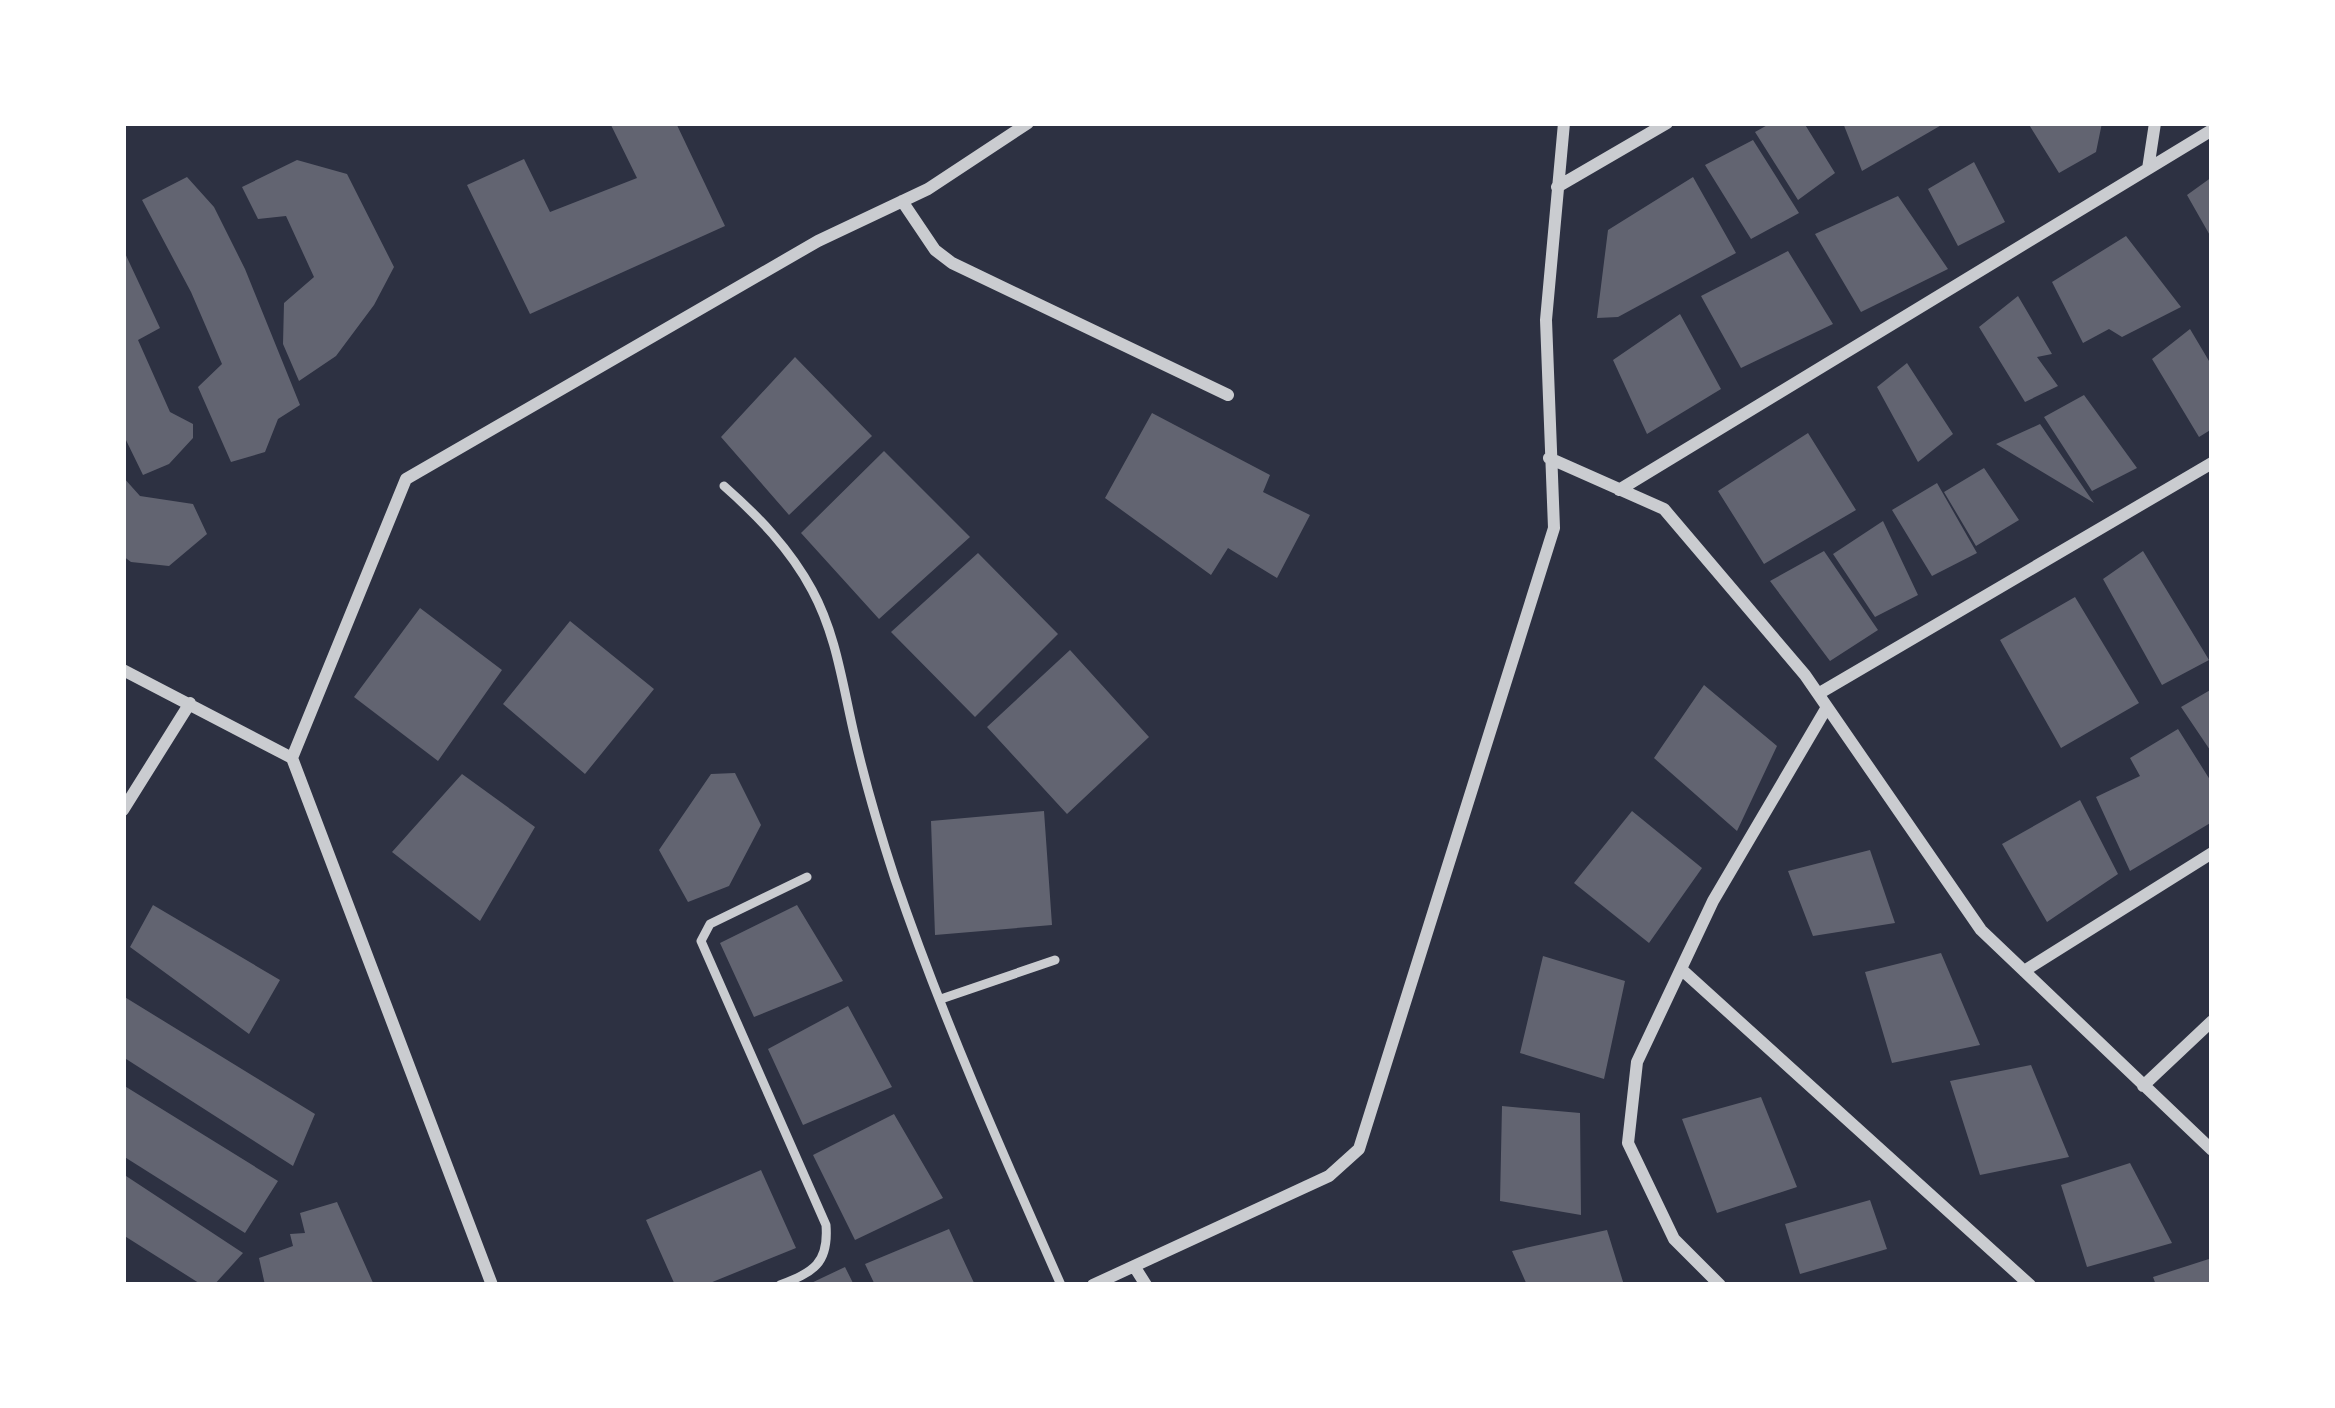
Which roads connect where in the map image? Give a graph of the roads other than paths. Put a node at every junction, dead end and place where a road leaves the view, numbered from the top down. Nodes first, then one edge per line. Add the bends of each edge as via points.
1 (1028, 123) edge
2 (1564, 123) edge
3 (1667, 123) edge
4 (2155, 123) edge
5 (2212, 130) edge
6 (2148, 169) junction
7 (1557, 187) junction
8 (902, 201) junction
9 (1228, 395) dead end
10 (1549, 458) junction
11 (2212, 464) edge
12 (724, 486) dead end
13 (1619, 490) junction
14 (123, 670) edge
15 (1818, 694) junction
16 (190, 703) junction
17 (1827, 707) junction
18 (292, 758) junction
19 (123, 810) edge
20 (2212, 853) edge
21 (808, 877) dead end
22 (1055, 960) dead end
23 (1682, 969) junction
24 (2024, 971) junction
25 (941, 998) junction
26 (2212, 1021) edge
27 (2143, 1086) junction
28 (2212, 1150) edge
29 (1135, 1266) junction
30 (492, 1285) edge
31 (780, 1285) edge
32 (1061, 1285) edge
33 (1093, 1285) edge
34 (1146, 1285) edge
35 (1720, 1285) edge
36 (2030, 1285) edge

1 - 8 street
2 - 7 street
3 - 7 street
4 - 6 street
5 - 6 street
6 - 13 street
7 - 10 street via 1546,320
8 - 9 street via 952,263
8 - 18 street via 818,241 406,479
10 - 13 street
10 - 29 street via 1554,528 1359,1149 1329,1176
11 - 15 street
12 - 25 lane via 778,540 823,612 877,820
13 - 15 street via 1664,509
14 - 16 street
15 - 17 street
16 - 18 street
16 - 19 street
17 - 23 street
17 - 24 street via 1981,930
18 - 30 street
20 - 24 street
21 - 31 lane via 710,924 701,941 826,1225 820,1262
22 - 25 lane
23 - 35 street via 1637,1062 1628,1143 1674,1239
23 - 36 street
24 - 27 street
25 - 32 lane
26 - 27 street
27 - 28 street
29 - 33 street
29 - 34 street

